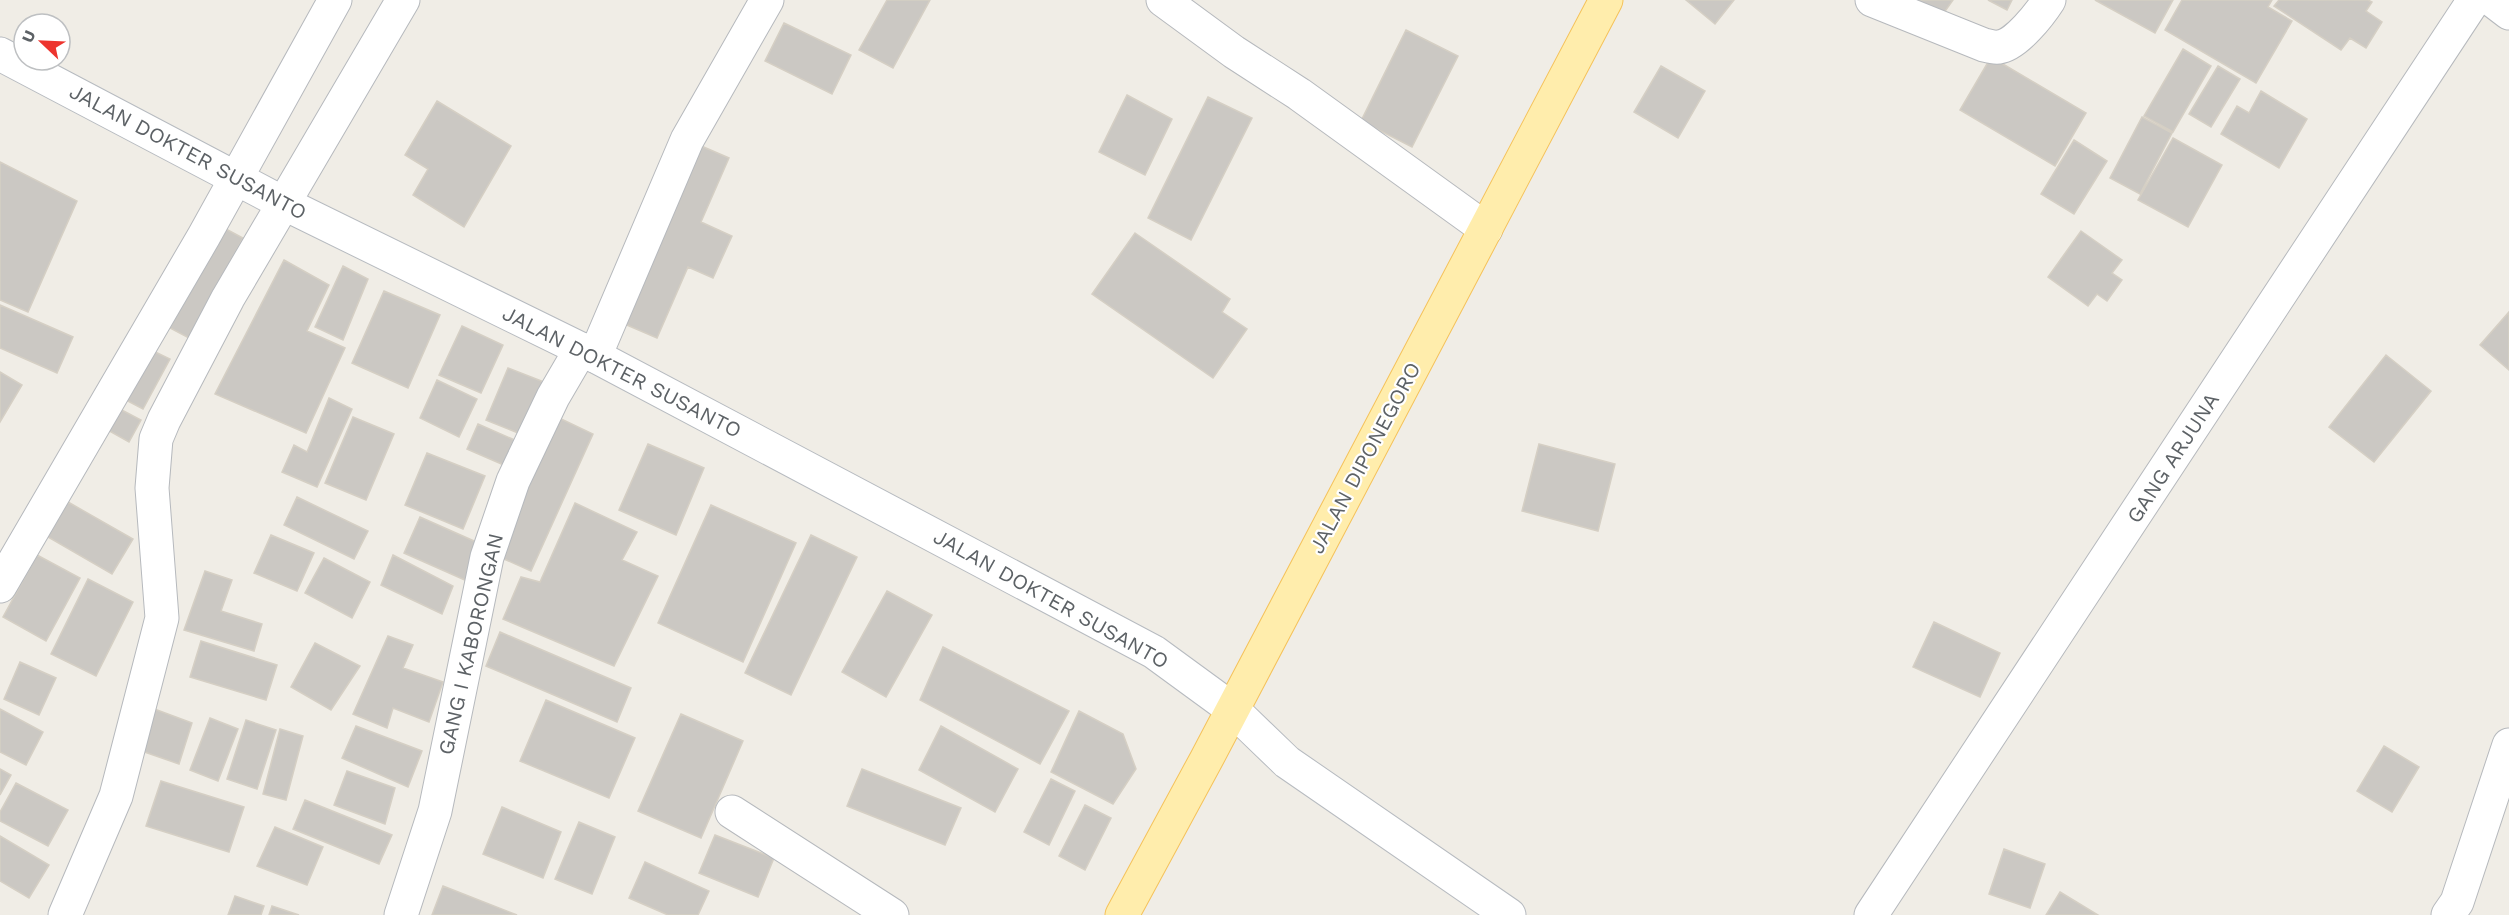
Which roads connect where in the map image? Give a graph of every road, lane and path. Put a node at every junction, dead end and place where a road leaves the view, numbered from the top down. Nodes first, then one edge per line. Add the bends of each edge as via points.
1 (334, 0) edge
2 (403, 0) edge
3 (767, 0) edge
4 (1163, 0) edge
5 (1606, 0) edge
6 (1872, 0) edge
7 (2049, 0) edge
8 (2474, 0) edge
9 (2492, 0) edge
10 (2509, 12) edge
11 (0, 54) edge
12 (236, 177) junction
13 (283, 203) junction
14 (1485, 229) junction
15 (588, 353) junction
16 (0, 586) edge
17 (1233, 709) junction
18 (2509, 745) edge
19 (732, 812) dead end
20 (65, 915) edge
21 (401, 915) edge
22 (892, 915) edge
23 (1122, 915) edge
24 (1509, 915) edge
25 (1871, 915) edge
26 (2448, 915) edge

1 - 12 street
2 - 13 street
3 - 15 street, GANG I KABORONGAN via 687,140
4 - 14 street
5 - 14 main road, JALAN DIPONEGORO
6 - 7 street via 1984,45 2000,47 2024,30
8 - 25 street, GANG ARJUNA
9 - 10 street
11 - 12 street, JALAN DOKTER SUSANTO
12 - 13 street, JALAN DOKTER SUSANTO
12 - 16 street
13 - 15 street, JALAN DOKTER SUSANTO
13 - 20 street via 228,298 156,439 152,488 162,618 116,796
14 - 17 main road, JALAN DIPONEGORO
15 - 17 street, JALAN DOKTER SUSANTO via 1154,652
15 - 21 street, GANG I KABORONGAN via 553,397 513,481 487,557 435,812
17 - 23 main road, JALAN DIPONEGORO
17 - 24 street, JALAN DOKTER SUSANTO via 1287,762
18 - 26 street via 2457,902
19 - 22 street

